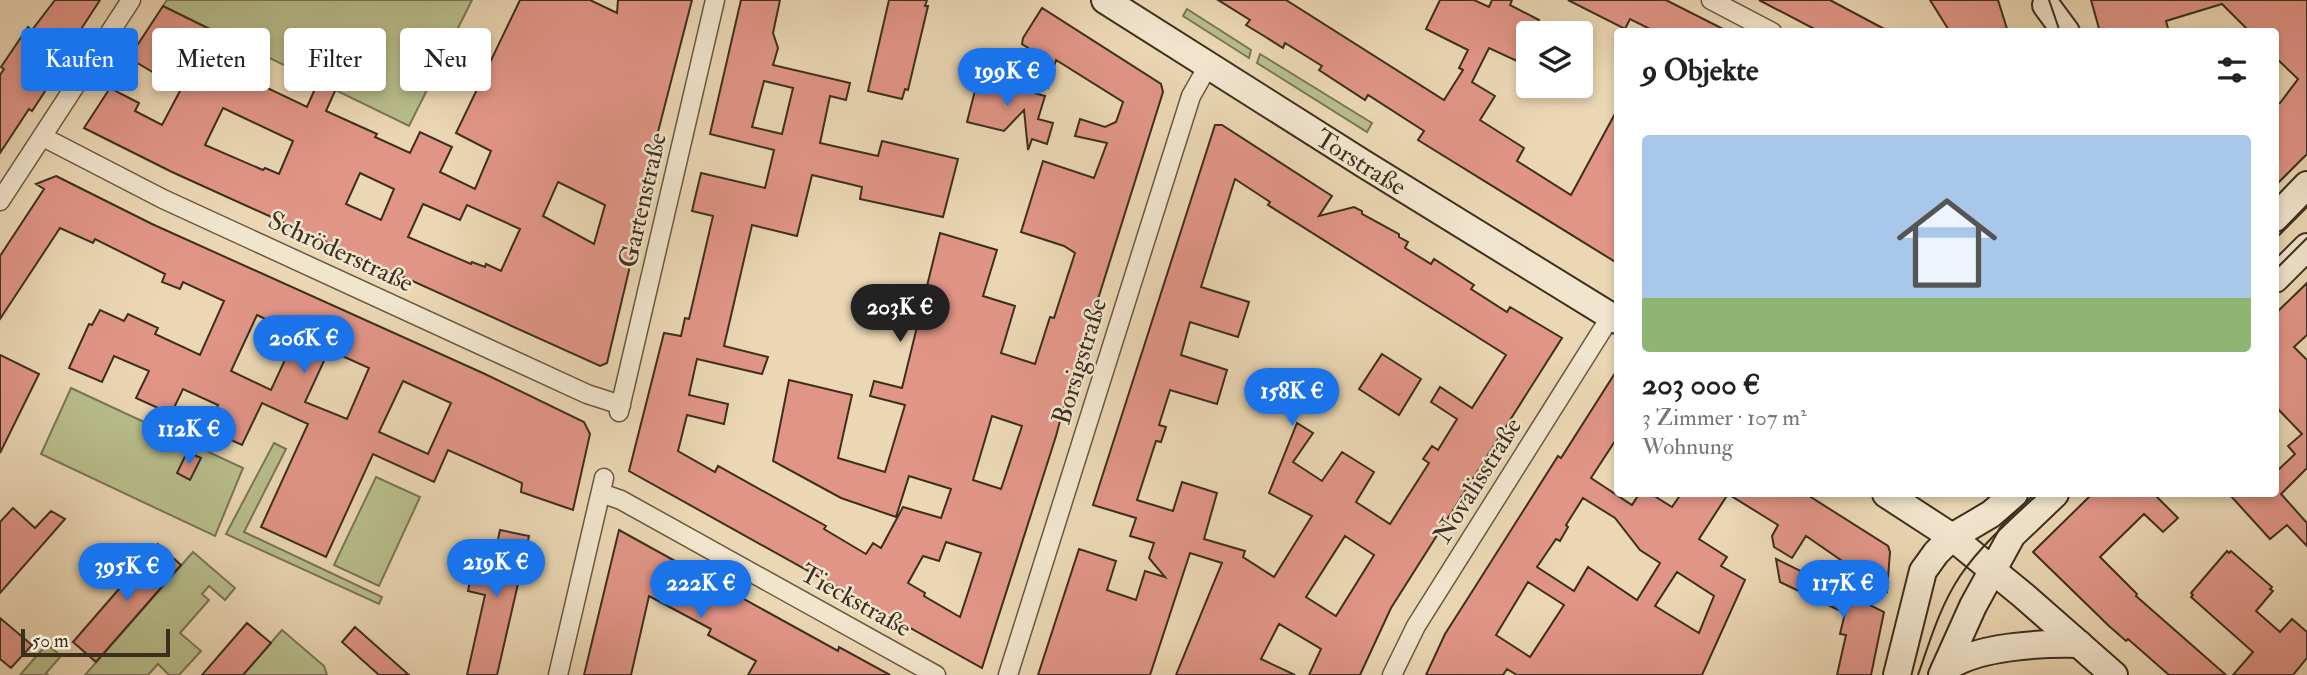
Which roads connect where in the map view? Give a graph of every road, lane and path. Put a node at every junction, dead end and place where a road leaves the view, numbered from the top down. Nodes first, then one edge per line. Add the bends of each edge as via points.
1 (131, 0) edge
2 (715, 0) edge
3 (1105, 0) edge
4 (1711, 0) edge
5 (2045, 2) edge
6 (1764, 28) edge
7 (2044, 28) edge
8 (2063, 28) edge
9 (1208, 66) junction
10 (43, 137) junction
11 (2307, 185) edge
12 (0, 201) edge
13 (2279, 214) edge
14 (2307, 247) edge
15 (2279, 275) edge
16 (1614, 318) edge
17 (620, 409) joint
18 (1891, 497) edge
19 (2011, 497) edge
20 (2052, 497) edge
21 (1952, 537) junction
22 (1991, 569) junction
23 (2079, 644) junction
24 (1943, 672) edge
25 (558, 675) edge
26 (936, 675) edge
27 (1008, 675) edge
28 (1392, 675) edge
29 (1897, 675) edge
30 (2114, 675) edge

1 - 10 street
2 - 17 street, Gartenstraße
3 - 9 main road, Torstraße
4 - 6 street
5 - 7 main road
5 - 8 main road
9 - 16 main road, Torstraße
9 - 27 street, Borsigstraße via 1187,108
10 - 12 street
10 - 17 street, Schröderstraße via 163,199
11 - 13 main road
14 - 15 main road
16 - 28 street, Novalisstraße via 1416,626
18 - 21 main road
19 - 21 main road
20 - 22 main road via 2012,535
21 - 22 main road
21 - 29 main road via 1923,571
22 - 23 main road
22 - 24 main road
23 - 24 main road via 2008,648 1953,662
23 - 30 main road
25 - 26 street, Tieckstraße via 603,485 621,500

